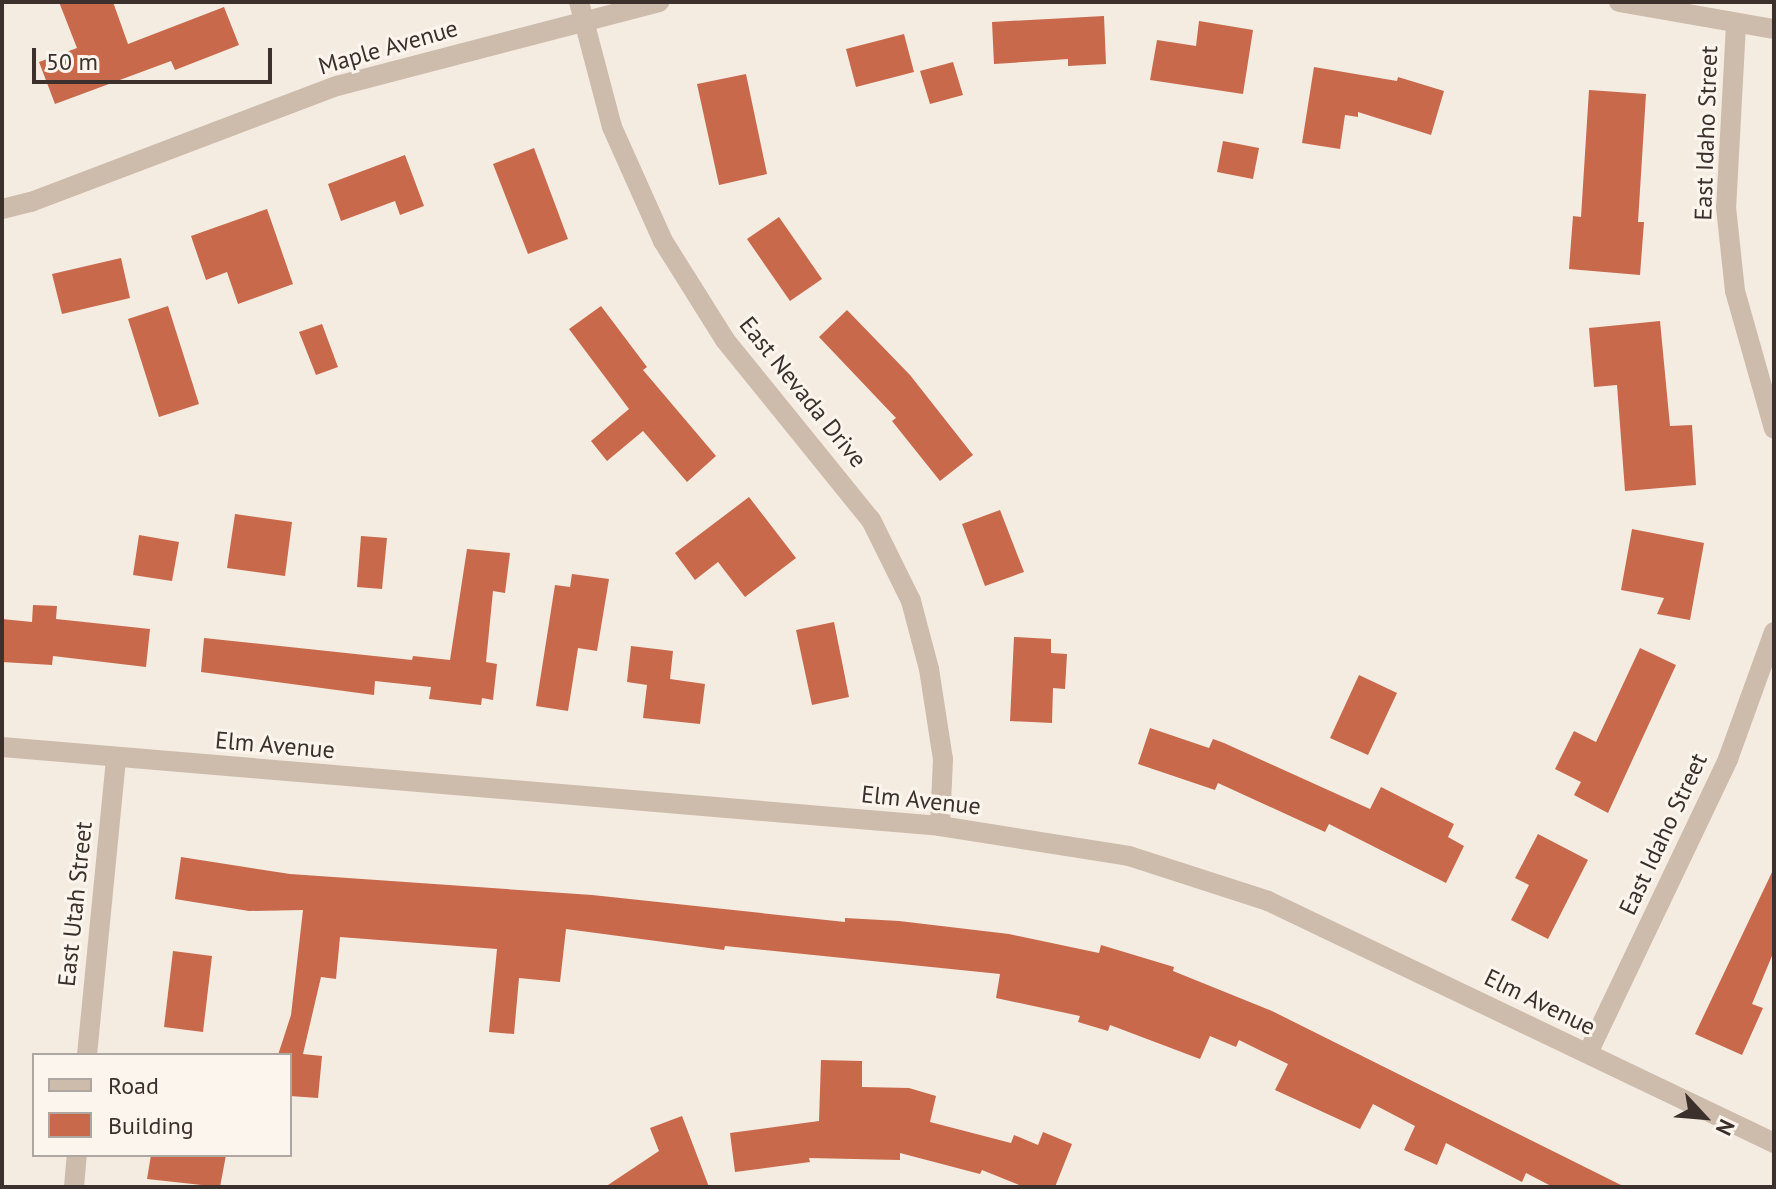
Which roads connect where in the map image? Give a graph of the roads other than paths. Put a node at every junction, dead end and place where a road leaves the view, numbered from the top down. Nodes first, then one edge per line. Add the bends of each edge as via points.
1 (659, 2) edge
2 (1619, 2) edge
3 (580, 11) edge
4 (1736, 25) junction
5 (1774, 29) edge
6 (2, 209) edge
7 (1774, 429) edge
8 (1774, 632) edge
9 (2, 747) edge
10 (116, 757) junction
11 (940, 826) junction
12 (87, 1053) edge
13 (1588, 1053) junction
14 (1774, 1143) edge
15 (77, 1157) edge
16 (74, 1187) edge

1 - 3 street, Maple Avenue
2 - 4 street
3 - 6 street, Maple Avenue via 337,86
3 - 11 street, East Nevada Drive via 612,127 663,241 725,340 846,487 892,559 911,601 929,669 943,759
4 - 5 street
4 - 7 street, East Idaho Street via 1726,207 1735,291
8 - 13 street, East Idaho Street via 1728,759
9 - 10 street, Elm Avenue
10 - 11 street, Elm Avenue
10 - 12 street, East Utah Street
11 - 13 street, Elm Avenue via 1071,844 1189,872 1268,901
13 - 14 street, Elm Avenue
15 - 16 street

